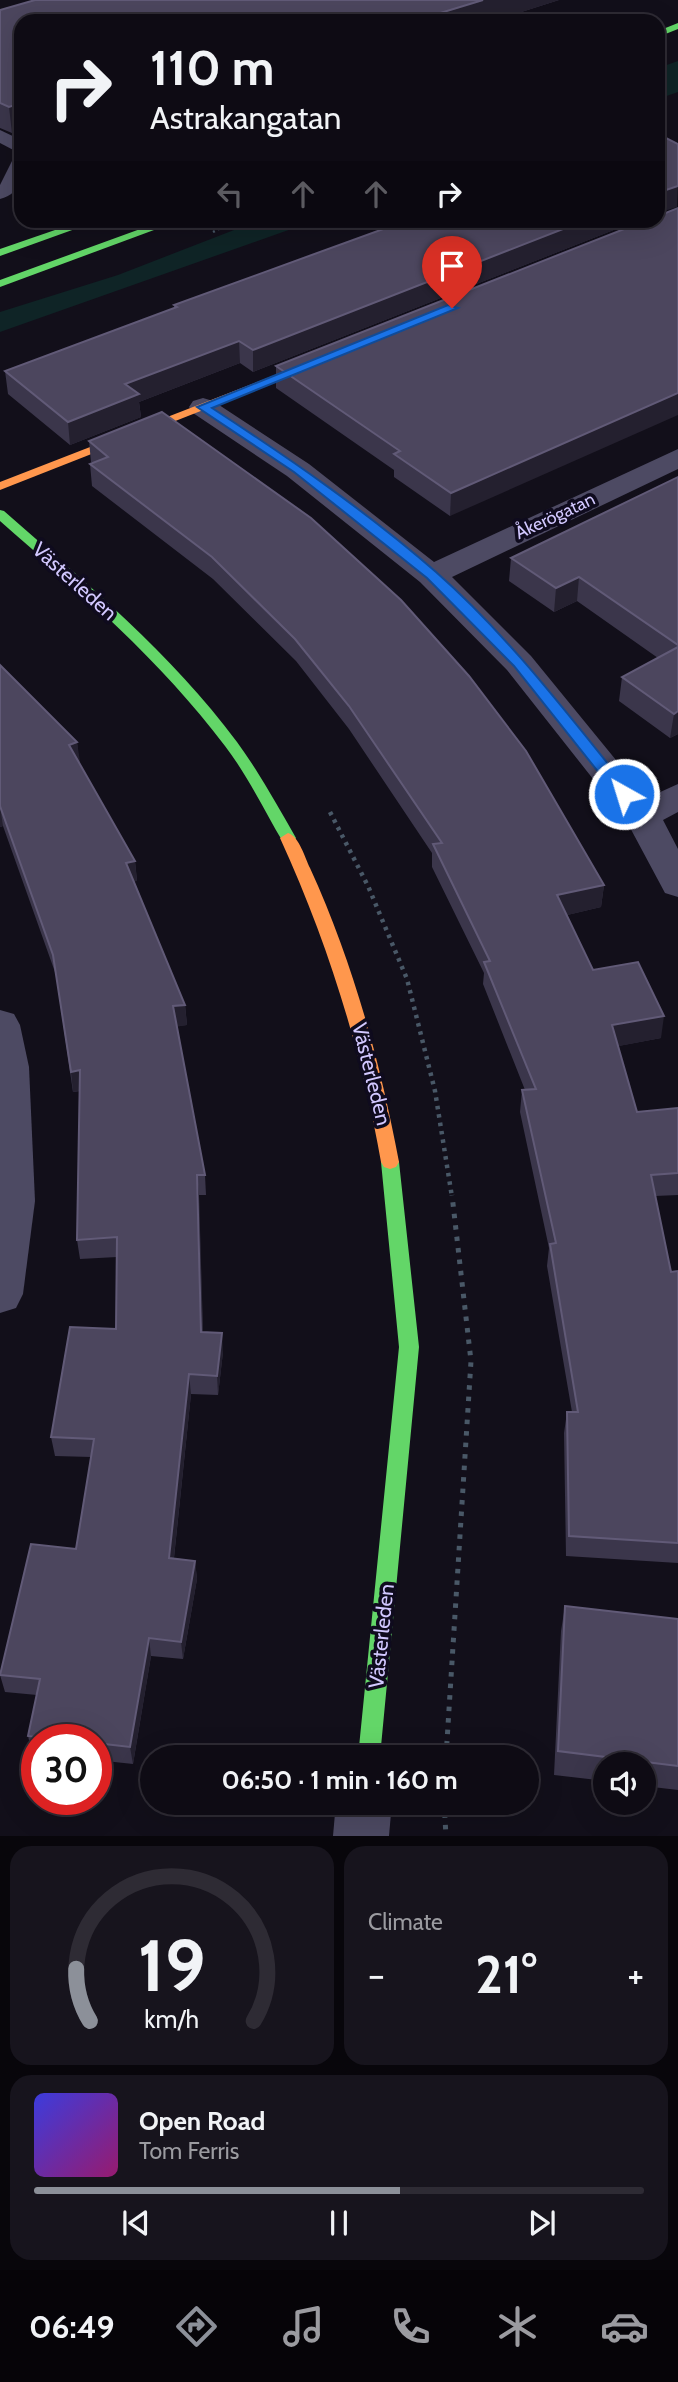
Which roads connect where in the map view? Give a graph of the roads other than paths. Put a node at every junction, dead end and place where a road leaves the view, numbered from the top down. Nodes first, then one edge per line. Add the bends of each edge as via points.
1 (54, 228) edge
2 (154, 228) edge
3 (0, 253) edge
4 (0, 285) edge
5 (344, 351) edge
6 (203, 407) junction
7 (678, 458) edge
8 (0, 486) edge
9 (0, 514) edge
10 (431, 575) junction
11 (678, 796) edge
12 (642, 816) junction
13 (678, 884) edge
14 (0, 1024) edge
15 (0, 1294) edge
16 (370, 1745) edge
17 (363, 1815) edge
18 (361, 1836) edge

1 - 3 street
2 - 4 street
5 - 6 street
6 - 8 street
6 - 10 street via 298,470
7 - 10 street, Åkerögatan
9 - 16 street, Västerleden via 151,649 199,701 281,824 318,898 349,988 380,1096 399,1206 409,1355
10 - 12 street via 519,663
11 - 12 street
12 - 13 street
14 - 15 street via 8,1067 13,1201
17 - 18 street

